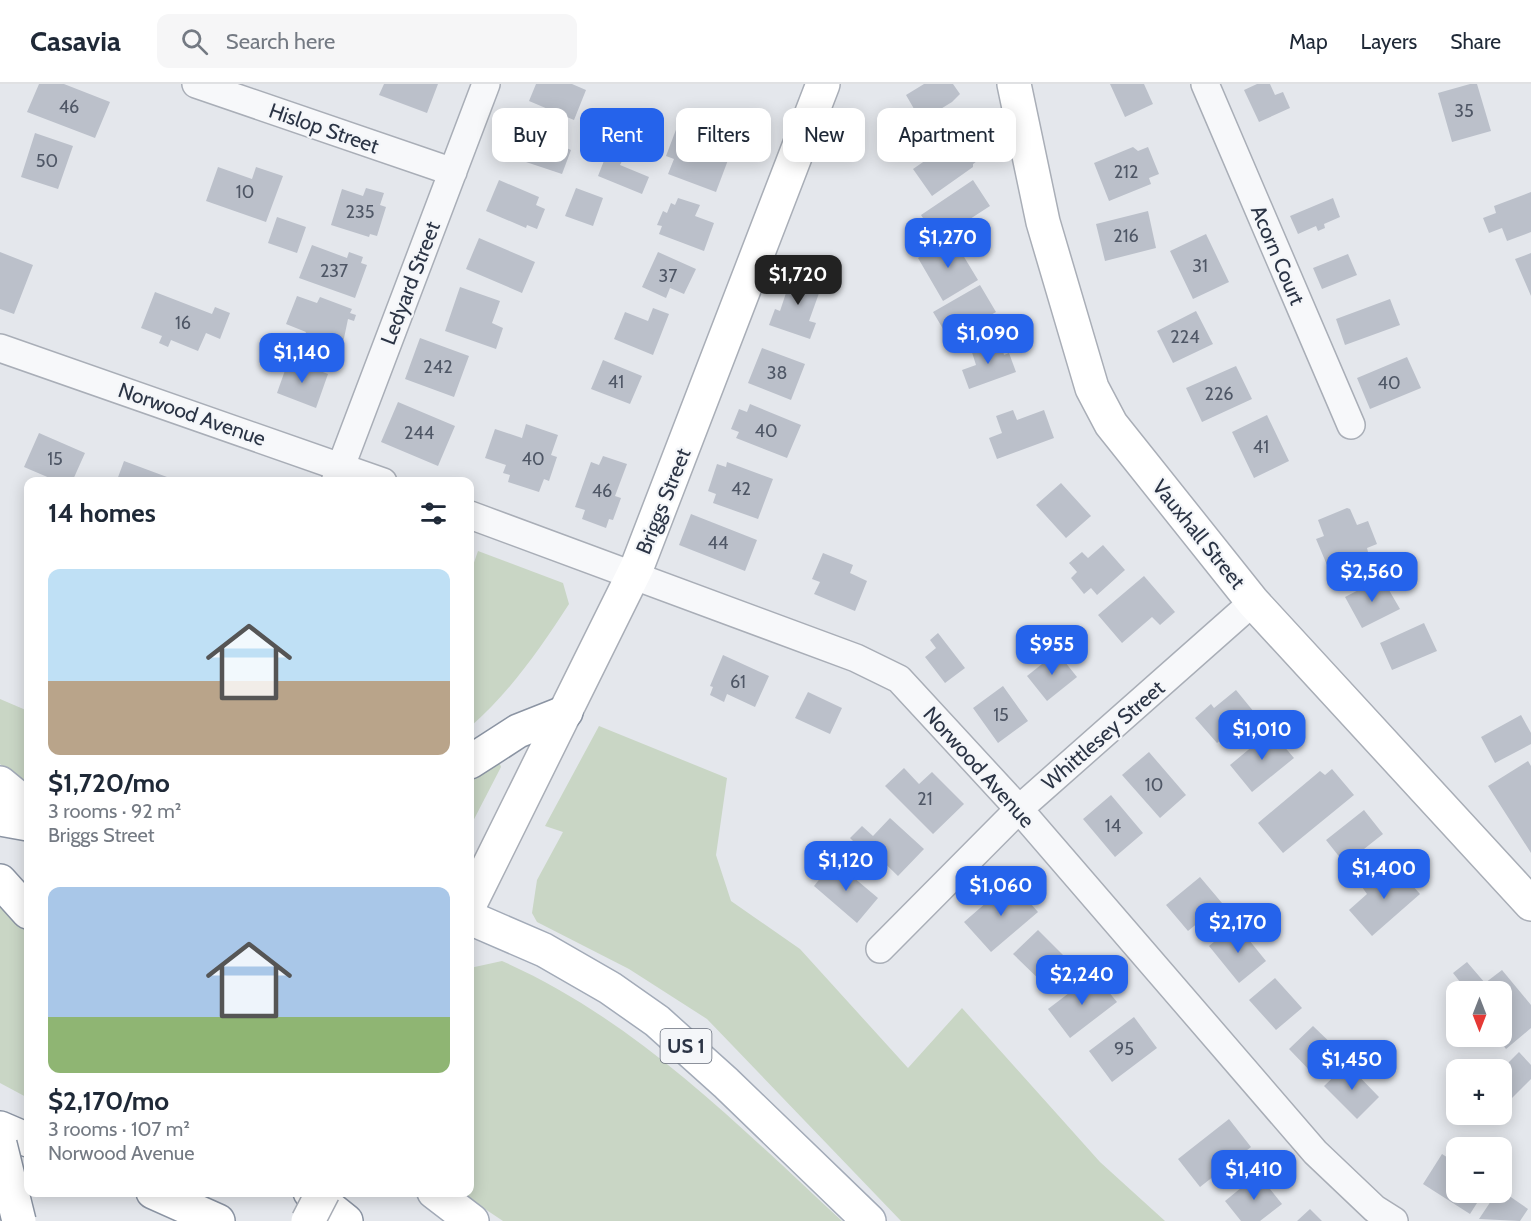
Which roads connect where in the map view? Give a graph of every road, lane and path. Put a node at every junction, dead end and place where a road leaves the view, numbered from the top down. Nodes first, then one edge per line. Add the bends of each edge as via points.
1 (196, 84) edge
2 (486, 84) edge
3 (823, 84) edge
4 (1014, 84) edge
5 (1205, 84) edge
6 (453, 172) junction
7 (0, 348) edge
8 (1351, 425) dead end
9 (338, 473) edge
10 (358, 477) edge
11 (474, 516) edge
12 (633, 576) junction
13 (1253, 602) junction
14 (566, 712) junction
15 (474, 759) edge
16 (0, 783) edge
17 (24, 803) edge
18 (1019, 809) junction
19 (0, 819) edge
20 (24, 823) edge
21 (0, 881) edge
22 (474, 896) edge
23 (1531, 904) edge
24 (24, 908) edge
25 (474, 920) edge
26 (880, 949) dead end
27 (0, 1128) edge
28 (24, 1138) edge
29 (0, 1144) edge
30 (164, 1197) edge
31 (316, 1197) edge
32 (320, 1197) edge
33 (441, 1197) edge
34 (0, 1212) edge
35 (20, 1221) edge
36 (218, 1221) edge
37 (308, 1221) edge
38 (346, 1221) edge
39 (472, 1221) edge
40 (869, 1221) edge
41 (1394, 1221) edge

1 - 6 street, Hislop Street
2 - 6 street, Ledyard Street
3 - 12 main road, Briggs Street
4 - 13 main road, Vauxhall Street via 1043,222 1092,388 1111,424
5 - 8 street, Acorn Court
6 - 9 street, Ledyard Street
7 - 9 street, Norwood Avenue
9 - 10 street, Norwood Avenue
11 - 12 street, Norwood Avenue
12 - 14 main road, Briggs Street
12 - 18 street, Norwood Avenue via 856,658 899,679
13 - 18 street, Whittlesey Street
13 - 23 main road, Vauxhall Street
14 - 15 main road via 518,731
14 - 22 main road, Briggs Street
16 - 17 main road
18 - 26 street, Whittlesey Street
18 - 41 street, Norwood Avenue via 1315,1152
19 - 20 main road
21 - 24 main road
25 - 40 main road, US 1 via 544,950 657,1021
27 - 28 main road
29 - 35 main road, bridge
30 - 36 main road
31 - 38 main road
32 - 37 main road, bridge
33 - 39 main road
34 - 35 main road

